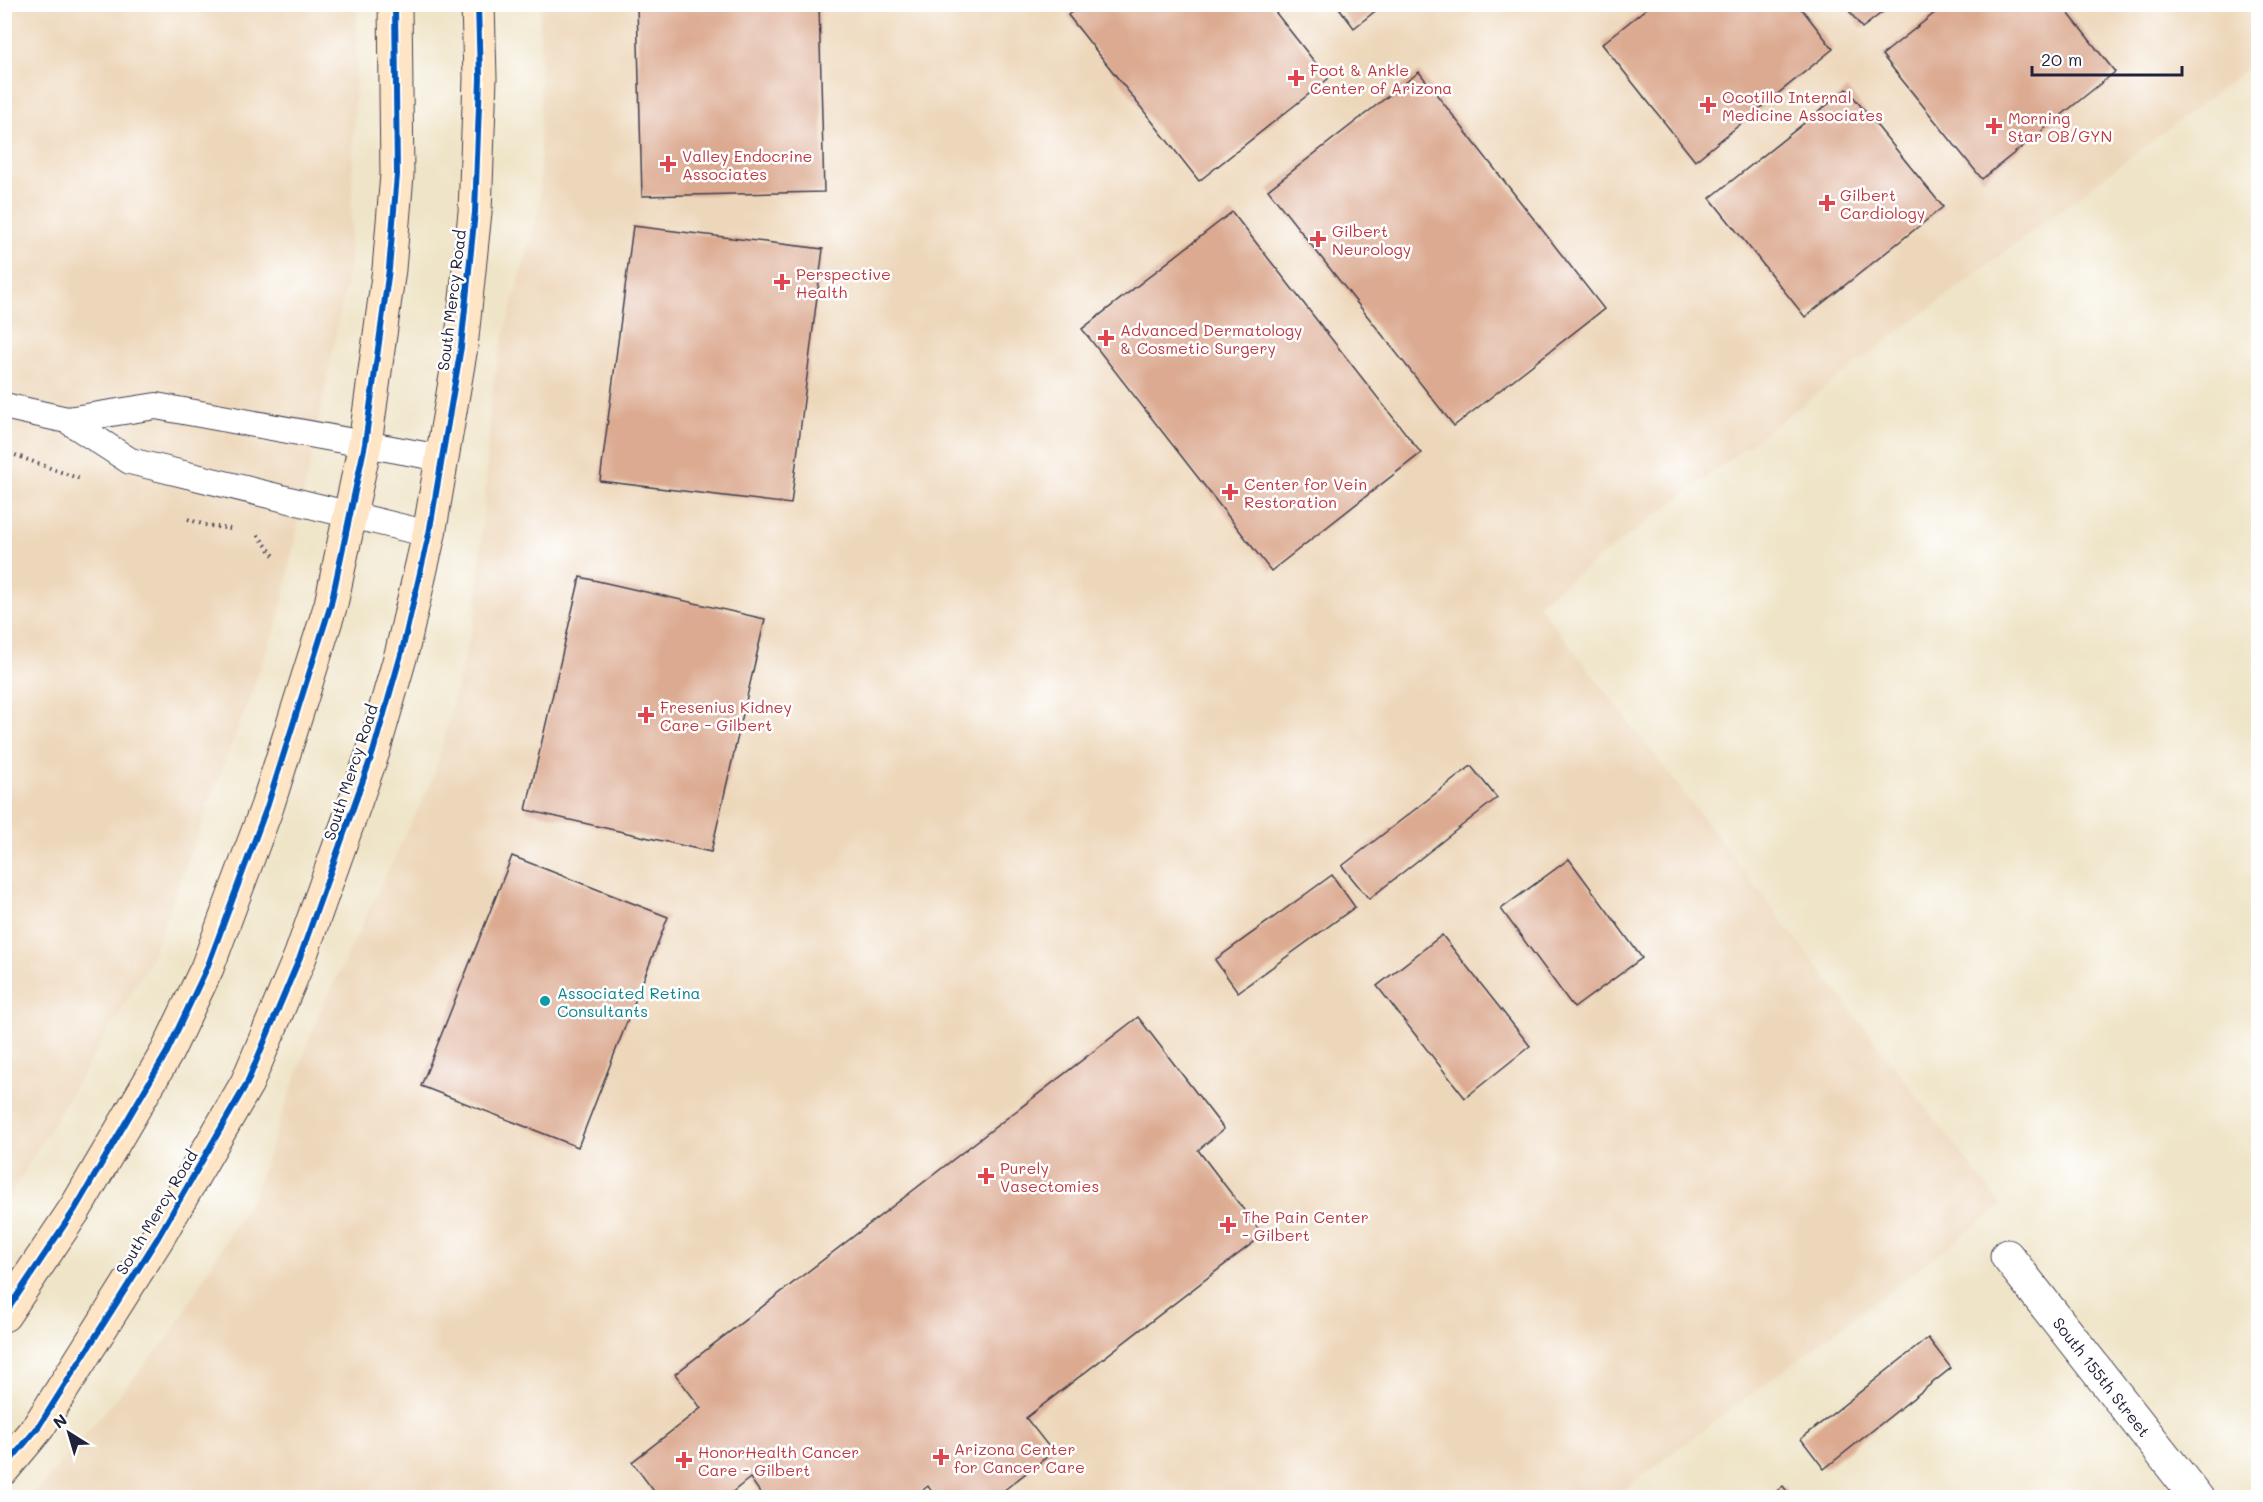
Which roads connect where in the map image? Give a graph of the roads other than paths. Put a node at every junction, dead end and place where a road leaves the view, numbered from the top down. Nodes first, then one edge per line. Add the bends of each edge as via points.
1 (394, 4) edge
2 (478, 4) edge
3 (4, 406) edge
4 (67, 420) junction
5 (365, 444) junction
6 (441, 458) junction
7 (350, 516) junction
8 (429, 534) junction
9 (2007, 1256) dead end
10 (4, 1315) edge
11 (4, 1468) edge
12 (2197, 1497) edge

1 - 5 main road via 397,175 389,269
2 - 6 main road, South Mercy Road via 480,78 475,212 461,347
3 - 4 lane
4 - 5 lane via 156,406
4 - 7 lane via 130,461
5 - 6 lane
5 - 7 main road
6 - 8 main road, South Mercy Road
7 - 8 lane
7 - 10 main road via 321,637 267,807 207,968 167,1052 75,1209
8 - 11 main road, South Mercy Road via 373,752 300,957 247,1083 158,1239 39,1426
9 - 12 street, South 155th Street

